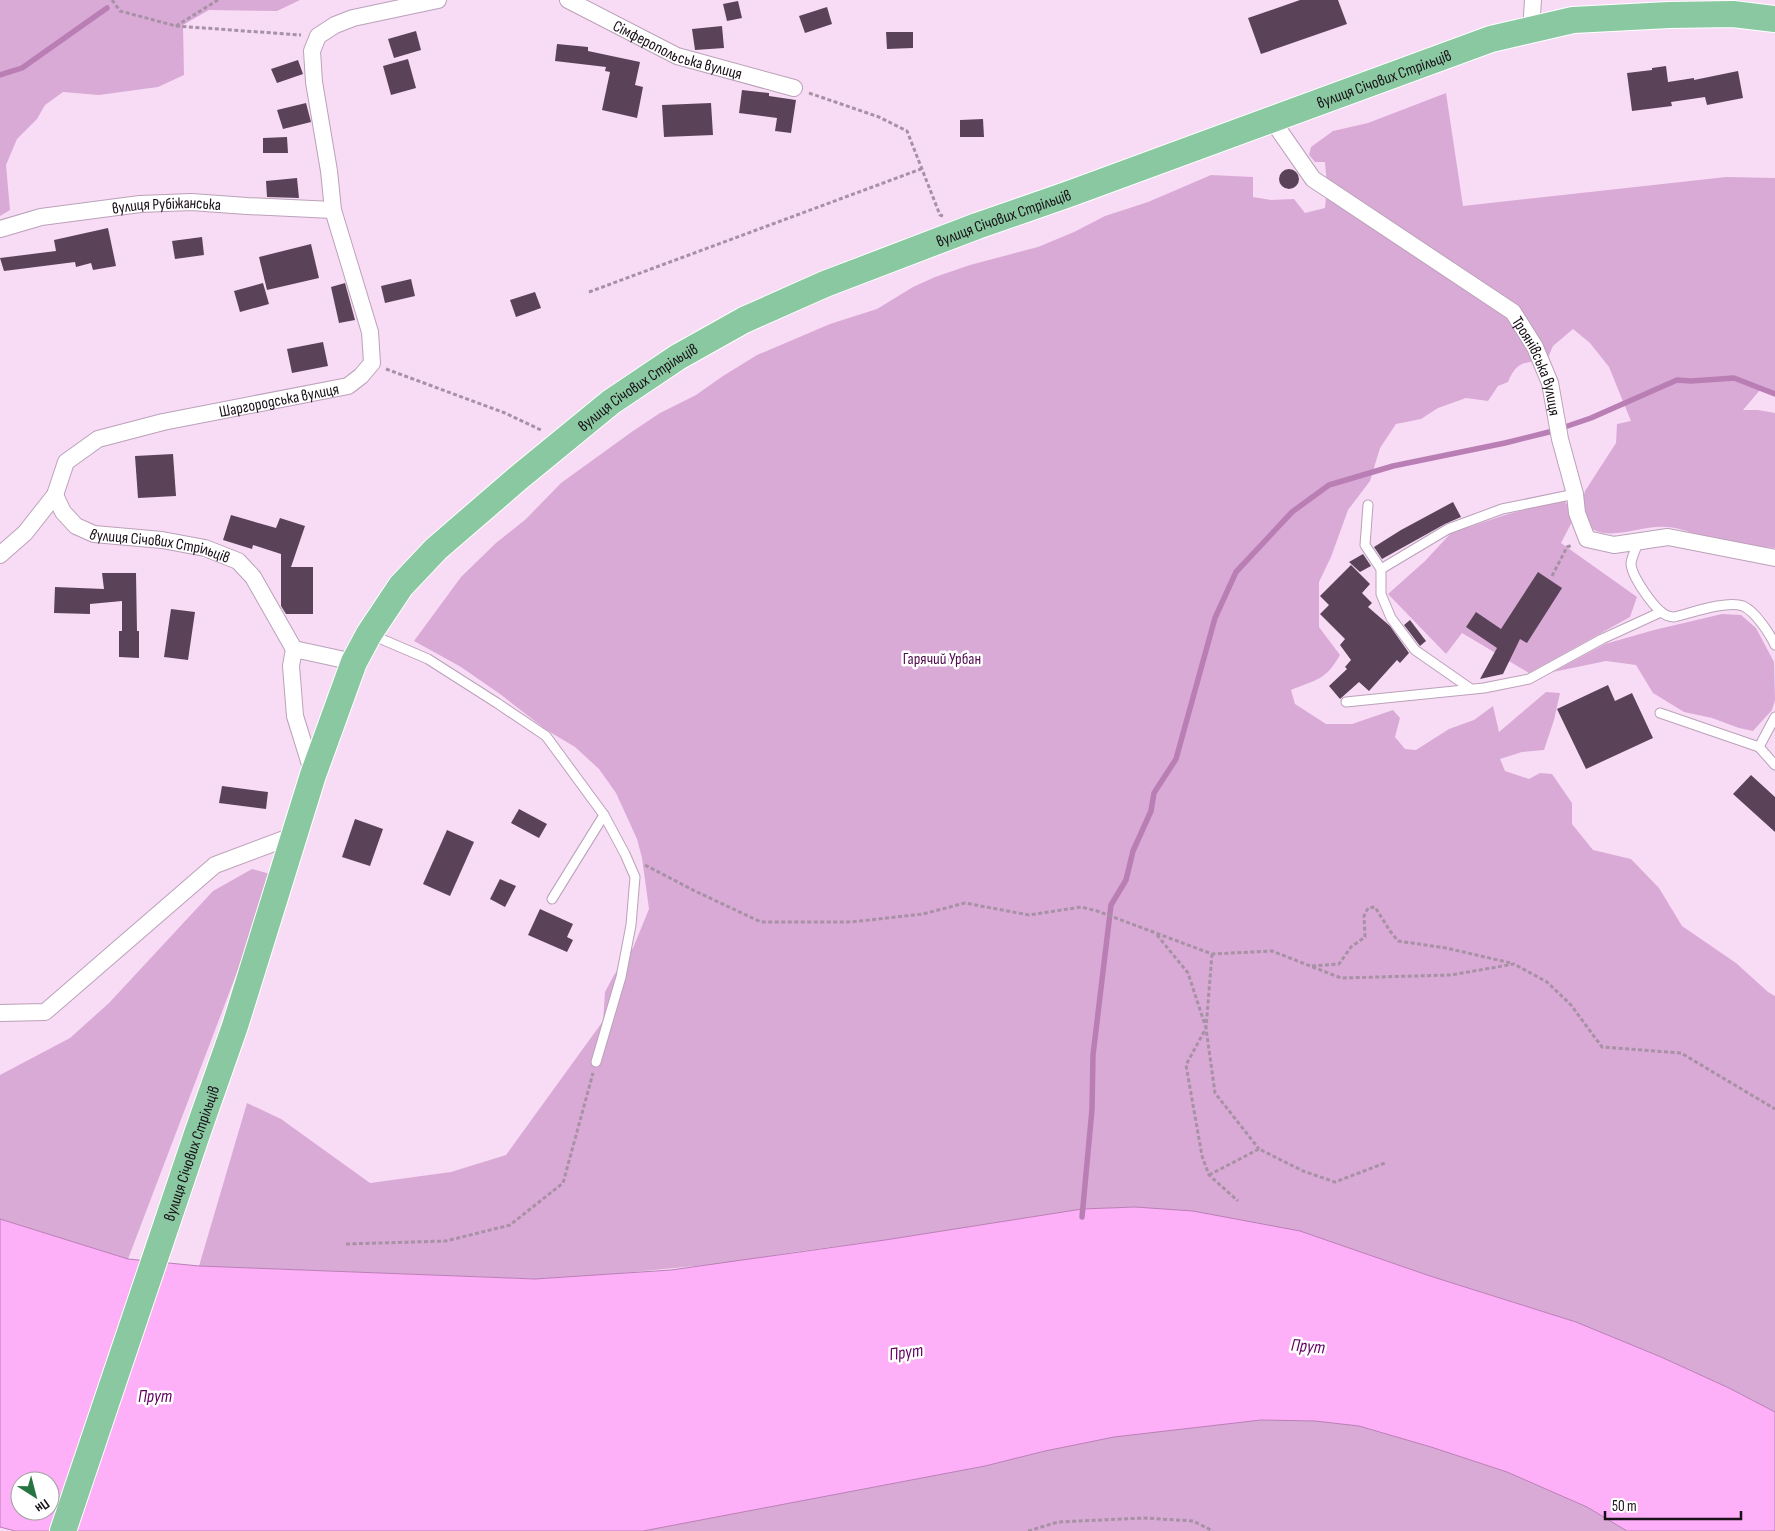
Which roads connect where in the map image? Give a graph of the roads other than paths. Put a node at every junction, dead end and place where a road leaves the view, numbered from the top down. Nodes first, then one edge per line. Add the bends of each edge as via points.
1 (438, 0) edge
2 (568, 0) edge
3 (1533, 0) edge
4 (1668, 8) edge
5 (1775, 19) edge
6 (1531, 30) junction
7 (794, 88) road end
8 (1272, 120) junction
9 (333, 210) junction
10 (0, 228) edge
11 (1576, 494) junction
12 (55, 495) junction
13 (1368, 505) dead end
14 (1639, 540) junction
15 (0, 555) edge
16 (1775, 558) edge
17 (1382, 569) junction
18 (1661, 612) junction
19 (369, 634) junction
20 (1775, 645) edge
21 (294, 649) junction
22 (354, 662) junction
23 (1471, 689) junction
24 (1346, 702) dead end
25 (1660, 713) dead end
26 (1775, 717) edge
27 (1759, 747) junction
28 (1775, 765) edge
29 (313, 775) junction
30 (604, 815) junction
31 (295, 835) junction
32 (552, 899) dead end
33 (0, 1013) edge
34 (596, 1062) road end
35 (63, 1531) edge

1 - 9 street via 353,18 318,36 312,51 314,82
2 - 7 street, Сімферопольська вулиця via 677,56
3 - 6 street
4 - 5 main road, вулиця Січових Стрільців
4 - 6 main road, вулиця Січових Стрільців via 1574,20
6 - 8 main road, вулиця Січових Стрільців via 1491,39
8 - 11 street, Троянівська вулиця via 1314,179 1513,312 1535,347 1550,383 1560,439
8 - 19 main road, вулиця Січових Стрільців via 825,284 744,320 678,357 611,402 436,549 401,586
9 - 10 street, вулиця Рубіжанська via 191,202 140,204 41,217
9 - 12 street, Шаргородська вулиця via 370,332 372,363 361,376 348,386 163,422 98,439 66,462
11 - 14 street, Троянівська вулиця via 1577,513 1588,539 1614,545
11 - 17 lane via 1502,509 1448,530
12 - 15 street, Шаргородська вулиця via 25,534
12 - 21 street, вулиця Січових Стрільців via 76,526 94,534 162,540 205,548 238,562 253,577
13 - 17 lane via 1365,545
14 - 16 street via 1668,537
14 - 18 lane via 1631,562 1632,572
17 - 23 lane via 1381,594 1391,618 1410,644
18 - 20 lane via 1674,617 1730,604 1744,606
18 - 23 lane via 1602,639 1529,679
19 - 22 main road, вулиця Січових Стрільців
19 - 30 lane via 428,659 546,736
21 - 22 street
21 - 29 street via 291,666 295,716
22 - 29 main road, вулиця Січових Стрільців
23 - 24 lane
25 - 27 lane
26 - 27 lane
27 - 28 lane
29 - 31 main road, вулиця Січових Стрільців
30 - 32 lane
30 - 34 lane via 635,877 631,925 621,977
31 - 33 street via 215,865 45,1012
31 - 35 main road, вулиця Січових Стрільців via 235,1026

